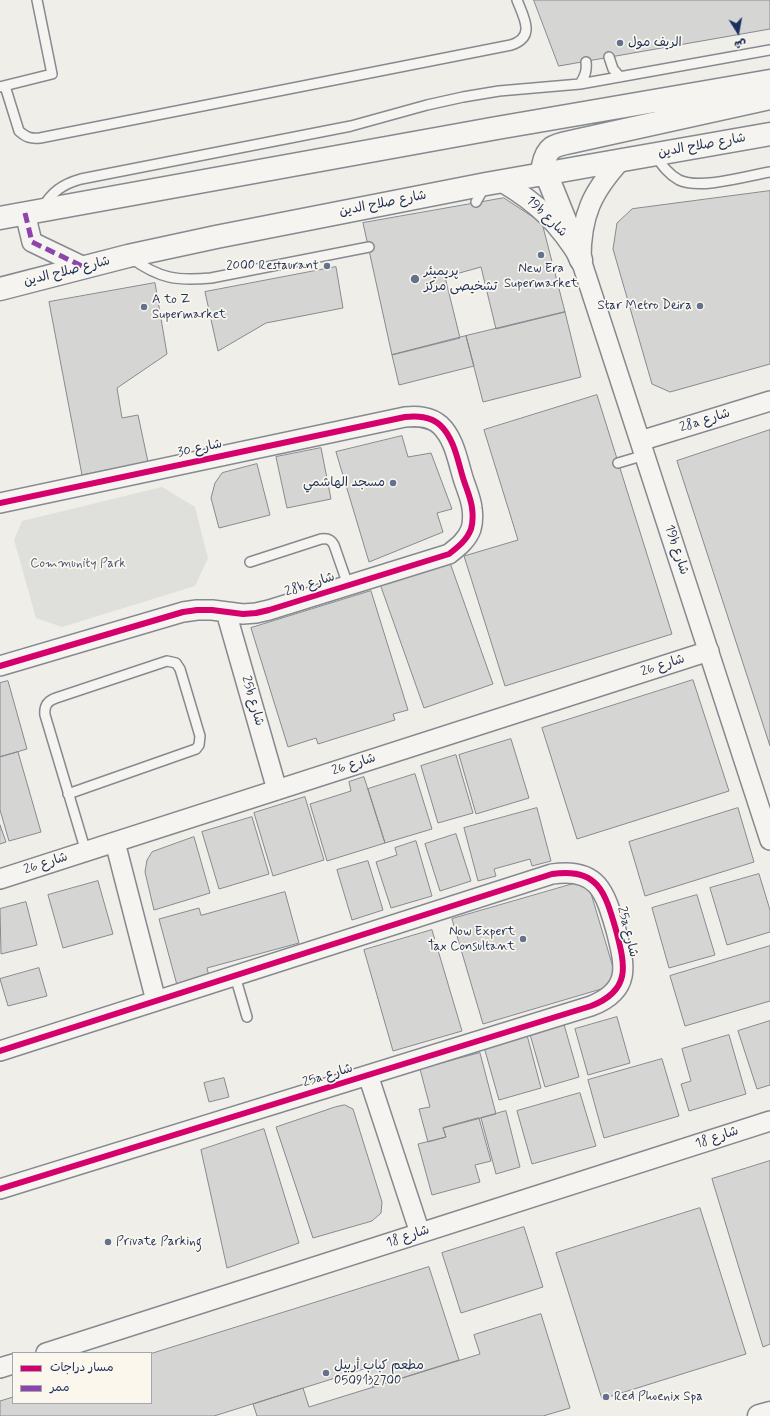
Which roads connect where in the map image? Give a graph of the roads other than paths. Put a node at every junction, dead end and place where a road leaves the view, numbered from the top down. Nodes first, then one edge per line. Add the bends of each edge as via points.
1 (37, 0) edge
2 (517, 0) edge
3 (770, 50) edge
4 (609, 58) dead end
5 (586, 62) dead end
6 (620, 77) junction
7 (770, 81) edge
8 (580, 84) junction
9 (3, 87) edge
10 (770, 98) edge
11 (766, 133) edge
12 (655, 154) junction
13 (621, 160) junction
14 (770, 172) edge
15 (545, 174) junction
16 (488, 189) junction
17 (15, 213) edge
18 (369, 247) dead end
19 (128, 256) junction
20 (581, 260) junction
21 (84, 267) junction
22 (0, 289) edge
23 (770, 401) edge
24 (405, 417) joint
25 (642, 448) junction
26 (618, 463) dead end
27 (0, 503) edge
28 (250, 562) dead end
29 (348, 585) junction
30 (226, 612) junction
31 (709, 652) junction
32 (0, 666) edge
33 (277, 790) junction
34 (68, 794) junction
35 (770, 840) edge
36 (115, 842) junction
37 (86, 852) junction
38 (0, 879) edge
39 (235, 976) junction
40 (156, 1000) junction
41 (247, 1017) dead end
42 (0, 1051) edge
43 (368, 1075) junction
44 (770, 1121) edge
45 (0, 1189) edge
46 (420, 1233) junction
47 (49, 1352) edge
48 (12, 1364) edge
49 (0, 1368) edge
50 (770, 1413) edge
51 (759, 1416) edge

1 - 9 lane via 52,74
2 - 9 lane via 527,28 519,42 511,45 40,138 32,139 19,131
3 - 6 lane
4 - 6 lane via 613,69
5 - 8 lane via 585,76
6 - 8 lane
7 - 17 main road
8 - 17 lane via 463,97 351,126 81,179 68,183 48,199
10 - 15 main road via 560,144 551,148 544,156
11 - 12 main road, شارع صلاح الدين
12 - 13 main road, شارع صلاح الدين
12 - 14 lane via 665,170 679,180 696,184
13 - 15 main road, شارع صلاح الدين
13 - 20 street, 19b شارع via 606,177 585,216
15 - 16 main road, شارع صلاح الدين
15 - 20 main road
16 - 19 main road, شارع صلاح الدين via 216,237
16 - 20 street, 19b شارع via 522,193 556,223
17 - 21 street via 32,242
18 - 19 lane via 189,280 167,277 146,269
19 - 21 main road, شارع صلاح الدين
20 - 25 street, 19b شارع
21 - 22 main road, شارع صلاح الدين
23 - 25 street, 28a شارع
24 - 27 street, شارع 30
24 - 29 street, 28b شارع via 429,418 447,433 472,507 471,530 465,540 449,554
25 - 26 lane
25 - 31 street, 19b شارع
28 - 29 lane via 321,539 329,539 334,545
29 - 30 street, 28b شارع via 256,613
30 - 32 street, 28b شارع via 183,612
30 - 33 street, 25b شارع
31 - 33 street, شارع 26
31 - 35 street, 19b شارع
33 - 36 street, شارع 26
34 - 34 lane via 45,715 46,704 50,700 167,661 176,663 200,736 196,749
34 - 37 lane
36 - 37 street, شارع 26
36 - 40 street
37 - 38 street, شارع 26
39 - 40 street, 25a شارع
39 - 41 lane
39 - 43 street, 25a شارع via 552,874 581,874 594,882 604,893 624,967 621,980 614,992 604,1001
40 - 42 street, 25a شارع
43 - 45 street, 25a شارع
43 - 46 street, 25a شارع
44 - 46 street, شارع 18
46 - 47 street, شارع 18
48 - 49 street
50 - 51 main road

